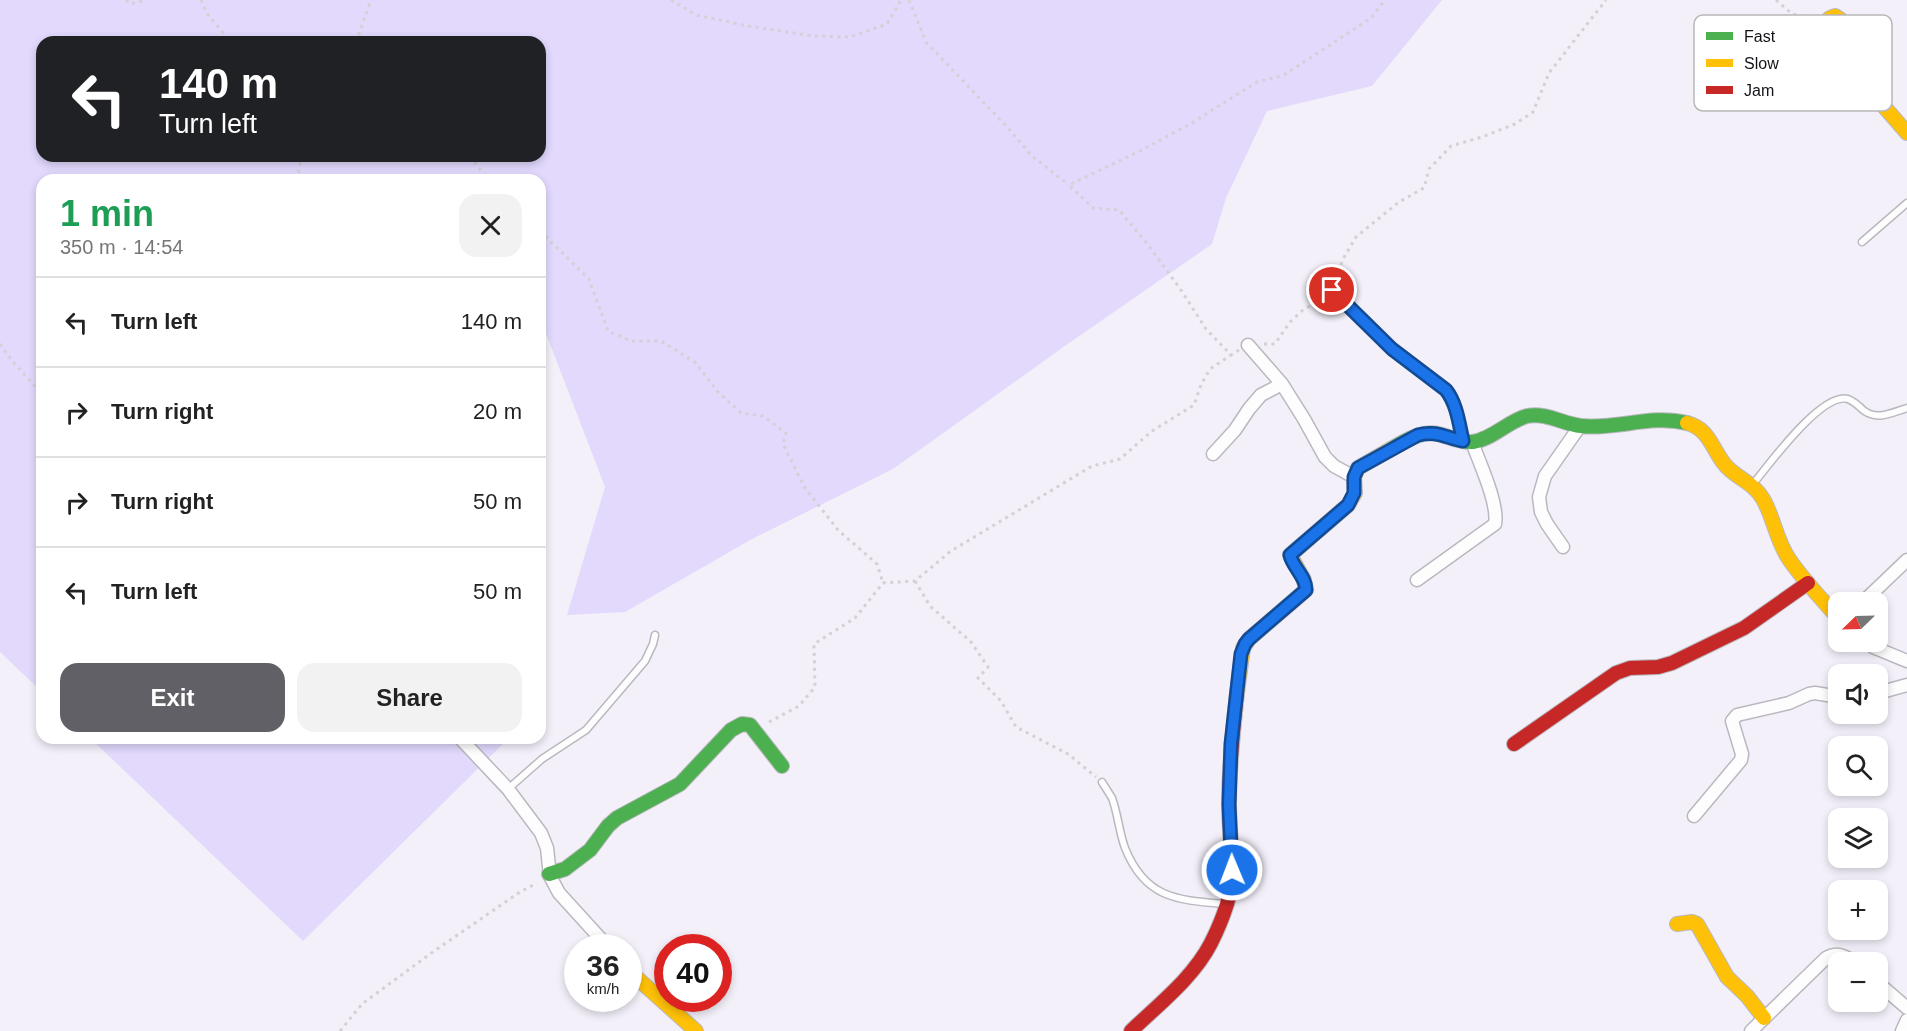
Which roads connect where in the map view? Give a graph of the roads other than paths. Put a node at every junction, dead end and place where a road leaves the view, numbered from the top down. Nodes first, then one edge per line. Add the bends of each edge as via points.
1 (1888, 111) edge
2 (1907, 133) edge
3 (1907, 203) edge
4 (1862, 242) dead end
5 (1332, 290) road end
6 (1248, 345) road end
7 (1282, 384) junction
8 (1907, 408) edge
9 (1580, 426) junction
10 (1468, 441) junction
11 (1213, 454) dead end
12 (1354, 477) junction
13 (1753, 485) junction
14 (1563, 547) dead end
15 (1907, 560) edge
16 (1417, 580) dead end
17 (1808, 583) junction
18 (1874, 592) edge
19 (1828, 606) edge
20 (655, 635) dead end
21 (1885, 652) edge
22 (1907, 661) edge
23 (1907, 685) edge
24 (1888, 690) edge
25 (1828, 696) edge
26 (466, 744) edge
27 (1515, 744) dead end
28 (782, 766) dead end
29 (1102, 782) road end
30 (508, 789) junction
31 (1694, 816) dead end
32 (550, 875) junction
33 (1227, 904) junction
34 (1677, 924) dead end
35 (596, 934) edge
36 (1828, 957) edge
37 (642, 983) edge
38 (1888, 992) edge
39 (1907, 1008) edge
40 (1764, 1018) junction
41 (1907, 1020) edge
42 (696, 1031) edge
43 (1131, 1031) edge
44 (1751, 1031) edge
45 (1902, 1031) edge

1 - 2 street
3 - 4 lane
5 - 10 street via 1392,349 1446,390
6 - 7 street
7 - 11 street via 1261,395
7 - 12 street via 1325,457
8 - 13 lane via 1877,417 1849,399 1837,400 1803,424
9 - 10 street via 1525,417
9 - 13 street via 1662,420 1688,424 1703,432 1732,473
9 - 14 street via 1545,476 1539,497 1541,512
10 - 12 street via 1435,432 1418,435 1358,468
10 - 16 street via 1492,498 1495,524
12 - 33 street via 1354,493 1348,505 1290,555 1305,580 1306,590 1243,648 1231,744 1232,870
13 - 17 street via 1764,501 1781,546
15 - 18 street
17 - 19 street
17 - 27 street via 1744,628 1667,666 1632,667 1617,673
20 - 30 lane via 645,661 586,730 542,759
21 - 22 street
23 - 24 street
25 - 31 street via 1809,694 1734,718 1741,760
26 - 30 street
28 - 32 street via 755,730 747,724 737,726 680,784 617,818 590,850
29 - 33 lane via 1112,798 1125,848 1147,883 1184,901
30 - 32 street via 544,840
32 - 35 street via 559,893
33 - 43 street via 1197,965
34 - 40 street via 1697,924 1727,977
36 - 40 street
37 - 42 street
38 - 39 street
40 - 44 street
41 - 45 street

